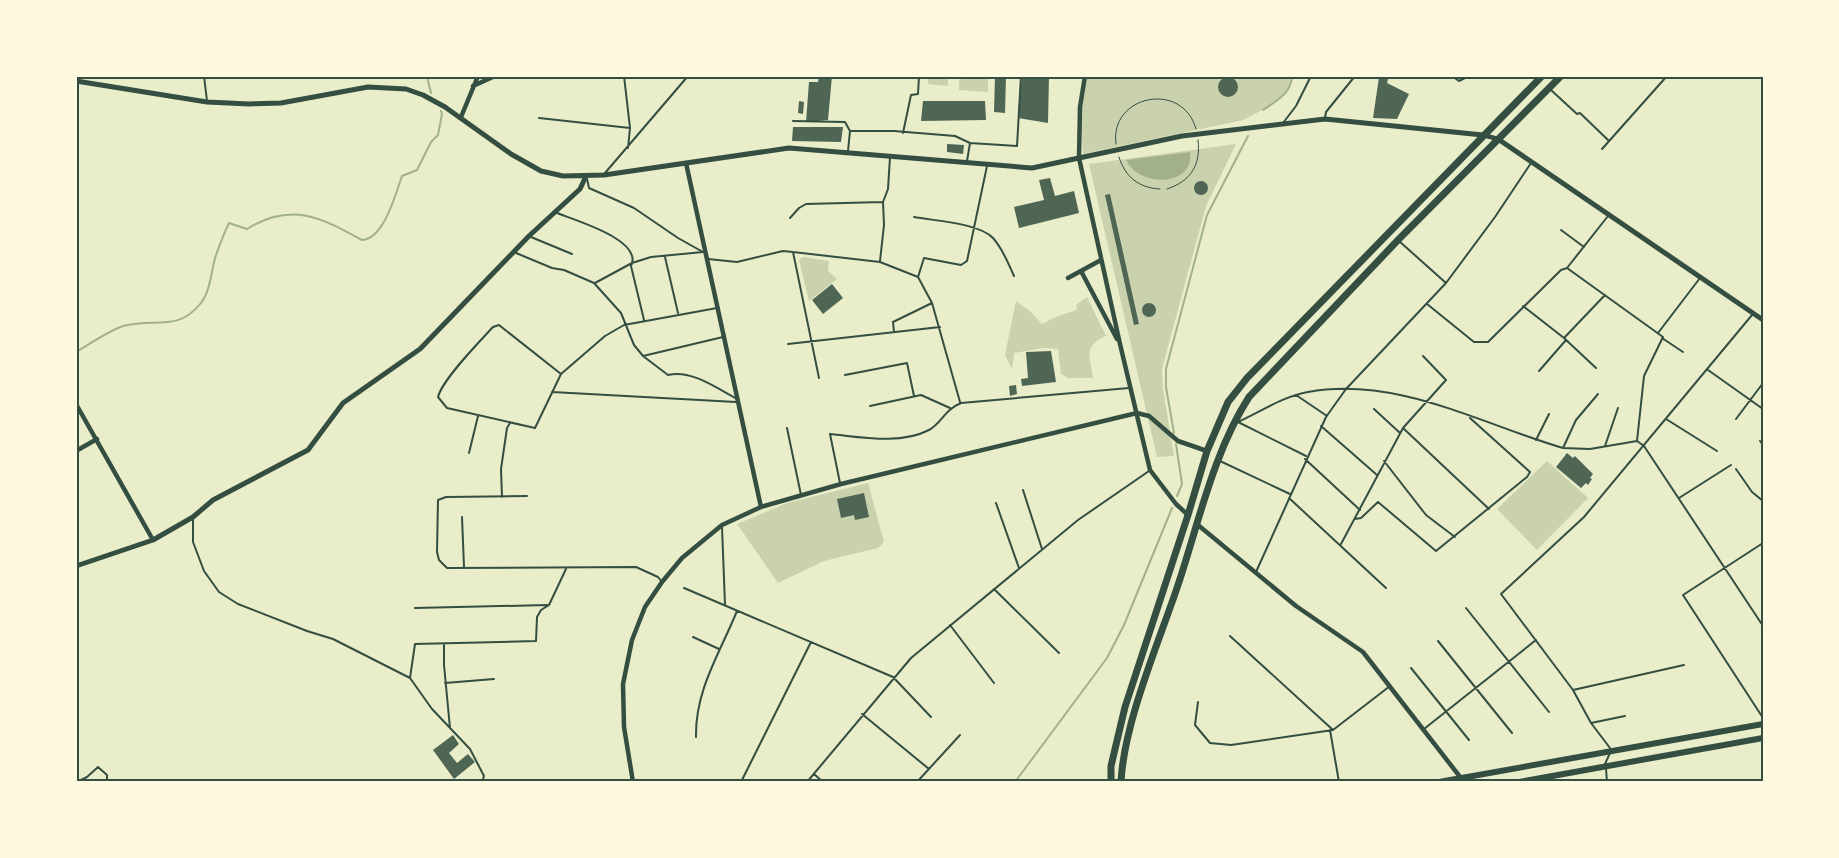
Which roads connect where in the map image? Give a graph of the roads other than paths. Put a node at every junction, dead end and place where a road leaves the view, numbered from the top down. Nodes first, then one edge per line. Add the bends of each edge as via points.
1 (204, 76) edge
2 (478, 76) edge
3 (495, 76) edge
4 (624, 76) edge
5 (688, 76) edge
6 (919, 76) edge
7 (1021, 76) edge
8 (1085, 76) edge
9 (1311, 76) edge
10 (1355, 76) edge
11 (1452, 76) edge
12 (1469, 76) edge
13 (1542, 76) edge
14 (1561, 76) edge
15 (1667, 76) edge
16 (76, 81) edge
17 (472, 86) junction
18 (1549, 88) junction
19 (207, 102) junction
20 (461, 117) junction
21 (539, 118) dead end
22 (1325, 119) junction
23 (793, 121) dead end
24 (1282, 123) junction
25 (630, 128) junction
26 (850, 131) junction
27 (903, 133) junction
28 (1484, 135) junction
29 (1498, 139) junction
30 (1608, 140) junction
31 (970, 143) junction
32 (628, 148) junction
33 (1602, 149) dead end
34 (848, 152) junction
35 (890, 157) junction
36 (1079, 158) junction
37 (1532, 161) junction
38 (686, 163) junction
39 (967, 163) junction
40 (988, 165) junction
41 (604, 175) junction
42 (586, 176) junction
43 (884, 202) junction
44 (555, 212) junction
45 (1608, 216) junction
46 (914, 217) dead end
47 (790, 218) dead end
48 (973, 228) junction
49 (1561, 230) dead end
50 (1389, 232) junction
51 (529, 236) junction
52 (1398, 240) junction
53 (1584, 247) junction
54 (514, 252) junction
55 (704, 252) junction
56 (793, 252) junction
57 (572, 254) dead end
58 (666, 257) junction
59 (705, 259) junction
60 (1101, 260) junction
61 (880, 262) junction
62 (632, 263) junction
63 (1567, 268) junction
64 (1081, 271) junction
65 (1014, 276) dead end
66 (918, 277) junction
67 (1068, 278) dead end
68 (1700, 278) junction
69 (1446, 283) junction
70 (594, 284) junction
71 (1605, 295) junction
72 (1326, 296) junction
73 (932, 303) junction
74 (1336, 304) junction
75 (1427, 304) junction
76 (1523, 306) junction
77 (717, 308) junction
78 (1753, 313) junction
79 (678, 314) junction
80 (1763, 320) edge
81 (644, 321) junction
82 (627, 325) junction
83 (940, 326) junction
84 (894, 332) junction
85 (1658, 333) junction
86 (723, 337) junction
87 (1662, 338) junction
88 (1565, 339) junction
89 (810, 342) junction
90 (788, 344) dead end
91 (1120, 344) junction
92 (1683, 352) dead end
93 (644, 356) junction
94 (1422, 356) dead end
95 (1596, 368) dead end
96 (1707, 369) junction
97 (1539, 371) dead end
98 (561, 374) junction
99 (844, 376) dead end
100 (819, 378) dead end
101 (1763, 382) edge
102 (1131, 388) junction
103 (1346, 389) junction
104 (552, 392) junction
105 (1598, 394) dead end
106 (1296, 395) junction
107 (914, 396) junction
108 (1750, 400) junction
109 (739, 401) junction
110 (961, 403) junction
111 (1427, 403) junction
112 (76, 404) edge
113 (870, 406) dead end
114 (950, 408) junction
115 (1618, 408) dead end
116 (1374, 409) dead end
117 (1763, 409) edge
118 (1137, 413) junction
119 (1549, 414) dead end
120 (478, 416) junction
121 (1326, 416) junction
122 (1468, 416) junction
123 (1666, 418) junction
124 (1736, 419) dead end
125 (1238, 422) junction
126 (510, 423) junction
127 (1321, 426) junction
128 (1231, 427) junction
129 (787, 428) dead end
130 (1403, 428) junction
131 (1400, 433) junction
132 (97, 439) junction
133 (1536, 440) junction
134 (1760, 441) dead end
135 (1637, 442) junction
136 (1763, 445) edge
137 (1605, 446) junction
138 (1644, 446) junction
139 (1563, 448) junction
140 (1207, 450) junction
141 (76, 451) edge
142 (1717, 451) dead end
143 (469, 452) dead end
144 (1306, 458) junction
145 (1218, 460) junction
146 (1384, 461) junction
147 (1731, 465) dead end
148 (1736, 469) dead end
149 (1150, 470) junction
150 (1377, 475) junction
151 (840, 484) junction
152 (1023, 490) dead end
153 (1291, 494) junction
154 (802, 495) junction
155 (527, 496) dead end
156 (502, 497) junction
157 (1290, 498) junction
158 (1678, 498) junction
159 (1763, 501) edge
160 (996, 503) dead end
161 (761, 507) junction
162 (1489, 509) junction
163 (1360, 510) junction
164 (1188, 515) junction
165 (193, 517) junction
166 (462, 517) dead end
167 (1355, 519) junction
168 (1198, 524) junction
169 (722, 525) junction
170 (1455, 537) junction
171 (153, 540) junction
172 (1763, 543) edge
173 (1342, 544) junction
174 (1042, 549) junction
175 (76, 566) edge
176 (1723, 567) junction
177 (464, 568) junction
178 (567, 568) junction
179 (1019, 568) junction
180 (1256, 572) junction
181 (662, 582) junction
182 (684, 588) dead end
183 (1386, 588) dead end
184 (994, 589) junction
185 (549, 605) junction
186 (725, 605) junction
187 (415, 608) dead end
188 (1466, 608) dead end
189 (737, 611) junction
190 (950, 625) junction
191 (1763, 626) edge
192 (1230, 636) dead end
193 (693, 637) dead end
194 (1536, 640) junction
195 (1438, 641) dead end
196 (811, 642) junction
197 (444, 644) junction
198 (719, 649) junction
199 (1059, 654) dead end
200 (1508, 661) junction
201 (1684, 665) dead end
202 (1411, 668) dead end
203 (893, 677) junction
204 (410, 678) junction
205 (494, 679) dead end
206 (445, 683) junction
207 (994, 683) dead end
208 (1390, 686) junction
209 (1475, 688) junction
210 (1573, 690) junction
211 (1198, 702) dead end
212 (1445, 712) junction
213 (1549, 712) dead end
214 (862, 714) junction
215 (1625, 716) dead end
216 (931, 717) dead end
217 (1763, 718) edge
218 (1592, 723) junction
219 (1763, 724) edge
220 (450, 728) junction
221 (1423, 729) junction
222 (1332, 730) junction
223 (1512, 733) dead end
224 (960, 735) dead end
225 (696, 737) dead end
226 (1763, 738) edge
227 (1468, 740) dead end
228 (1611, 750) junction
229 (1605, 765) junction
230 (929, 769) junction
231 (814, 774) junction
232 (1463, 780) edge
233 (76, 782) edge
234 (107, 782) edge
235 (482, 782) edge
236 (633, 782) edge
237 (741, 782) edge
238 (807, 782) edge
239 (823, 782) edge
240 (917, 782) edge
241 (1111, 782) edge
242 (1121, 782) edge
243 (1339, 782) edge
244 (1439, 782) edge
245 (1519, 782) edge
246 (1608, 782) edge

1 - 19 lane
2 - 17 street
3 - 17 street
4 - 25 lane
5 - 32 lane
6 - 27 lane via 918,94 911,95
7 - 31 lane via 1018,146
8 - 36 street via 1080,107
9 - 24 lane via 1296,106
10 - 22 lane via 1326,112
11 - 12 lane via 1459,81
13 - 28 main road
14 - 18 main road
15 - 30 lane
16 - 19 street
17 - 20 street
18 - 29 main road
18 - 30 lane
19 - 20 street via 281,103 368,87 388,87 422,95
20 - 42 street via 541,172
21 - 25 lane
22 - 24 street
22 - 28 street
23 - 26 lane via 845,122
24 - 36 street via 1182,136
25 - 32 lane
26 - 27 lane
26 - 34 lane
27 - 31 lane via 955,136
28 - 29 street
28 - 50 main road
29 - 37 street
29 - 52 main road
30 - 33 lane
31 - 39 lane
32 - 41 lane
34 - 35 street
34 - 38 street via 789,148
35 - 39 street
35 - 43 lane
36 - 40 street via 1032,168
36 - 60 street
37 - 45 street
37 - 69 lane
38 - 41 street
38 - 55 street
39 - 40 street
40 - 48 lane
41 - 42 street
42 - 44 street via 580,189
42 - 55 lane via 589,188 634,208
43 - 47 lane via 806,204
43 - 61 lane
44 - 51 street
44 - 62 lane via 614,236 624,243
45 - 53 lane
45 - 68 street
46 - 48 lane
48 - 65 lane via 994,239
48 - 66 lane via 967,261 961,266 924,258
49 - 53 lane
50 - 52 lane
50 - 72 main road
51 - 54 street
51 - 57 lane
52 - 69 lane
52 - 74 main road
53 - 63 lane
54 - 70 lane
54 - 165 street via 420,349 342,403 308,450 214,500
55 - 58 lane
55 - 59 street
56 - 59 lane via 782,251 737,262
56 - 61 lane
56 - 89 lane
58 - 62 lane via 651,257
58 - 79 lane
59 - 77 street
60 - 64 street
60 - 91 street
61 - 66 lane
62 - 70 lane
62 - 81 lane via 630,266
63 - 71 lane
63 - 76 lane
64 - 67 street
64 - 91 street
66 - 73 lane
68 - 78 street
68 - 85 lane
69 - 75 lane
70 - 82 lane via 621,313
71 - 85 lane
71 - 88 lane
72 - 74 main road
72 - 140 main road via 1237,390 1216,425
73 - 83 lane
73 - 84 lane via 893,322
74 - 128 main road via 1249,397
75 - 76 lane via 1474,342 1488,342
75 - 103 lane
76 - 88 lane
77 - 79 lane
77 - 86 street
78 - 80 street
78 - 96 lane
79 - 81 lane
81 - 82 lane
82 - 93 lane via 626,331
82 - 98 lane via 605,336
83 - 84 lane
83 - 110 lane
84 - 89 lane
85 - 87 lane
86 - 93 lane
86 - 109 street
87 - 92 lane
87 - 135 lane via 1644,376
88 - 95 lane
88 - 97 lane
89 - 90 lane
89 - 100 lane
91 - 102 street
93 - 109 lane via 668,375 677,372 689,376
94 - 111 lane via 1446,380
96 - 108 lane
96 - 123 lane
98 - 104 lane
98 - 120 lane via 500,325 493,327 439,391 438,397 447,408
99 - 107 lane via 907,362
101 - 108 lane
102 - 110 lane
102 - 118 street
103 - 106 lane
103 - 111 lane via 1409,395
103 - 121 lane
104 - 109 lane
104 - 126 lane via 535,428
105 - 139 lane via 1576,420
106 - 121 lane
106 - 125 lane
107 - 113 lane
107 - 114 lane via 921,395
108 - 117 lane
108 - 124 lane
109 - 161 street
110 - 114 lane
111 - 122 lane
111 - 130 lane
112 - 132 street
114 - 151 lane via 931,429 913,437 830,434
115 - 137 lane
116 - 131 lane
118 - 140 street via 1149,416 1178,441
118 - 149 street
118 - 151 street
119 - 133 lane
120 - 126 lane
120 - 143 lane
121 - 127 lane
122 - 133 lane
122 - 162 lane via 1530,472
123 - 138 lane
123 - 142 lane
125 - 128 lane
125 - 144 lane
126 - 156 lane via 501,469
127 - 144 lane
127 - 150 lane
128 - 145 main road
129 - 154 lane
130 - 131 lane
130 - 162 lane
131 - 146 lane
132 - 141 street
132 - 171 street
133 - 139 lane
134 - 136 lane
135 - 137 lane
135 - 138 lane
137 - 139 lane
138 - 158 lane
138 - 194 lane via 1584,517 1501,594
140 - 164 main road
144 - 153 lane
144 - 163 lane
145 - 153 lane
145 - 168 main road
146 - 150 lane
146 - 170 lane via 1426,515
147 - 158 lane
148 - 159 lane via 1752,492
149 - 164 street
149 - 174 lane via 1085,514
150 - 163 lane
151 - 154 street
152 - 174 lane
153 - 157 lane
154 - 161 street
155 - 156 lane
156 - 177 lane via 446,497 438,500 437,552 440,560 447,568
157 - 173 lane
157 - 180 lane
158 - 176 lane
160 - 179 lane
161 - 169 street
162 - 170 lane
163 - 167 lane
164 - 168 street
164 - 241 main road via 1125,707 1111,766
165 - 171 street
165 - 204 lane via 193,542 204,572 219,592 238,604 333,639
166 - 177 lane
167 - 170 lane via 1378,502 1436,551
167 - 173 lane
168 - 180 street
168 - 242 main road via 1136,711
169 - 181 street via 682,558
169 - 186 lane
171 - 175 street
172 - 176 lane
173 - 183 lane
174 - 179 lane
176 - 191 lane
176 - 217 lane via 1683,594
177 - 178 lane
178 - 181 lane via 636,567
178 - 185 lane
179 - 184 lane
180 - 208 street via 1296,606 1363,652
181 - 236 street via 641,615 623,684 624,727
182 - 186 lane
184 - 190 lane
184 - 199 lane
185 - 187 lane
185 - 197 lane via 536,617 536,641
186 - 189 lane
188 - 200 lane
189 - 196 lane
189 - 198 lane
190 - 203 lane
190 - 207 lane
192 - 222 lane
193 - 198 lane
194 - 200 lane
194 - 210 lane
195 - 209 lane
196 - 203 lane
196 - 237 lane
197 - 204 lane via 415,644
197 - 206 lane
198 - 225 lane via 696,715
200 - 209 lane
200 - 213 lane
201 - 210 lane
202 - 212 lane
203 - 214 lane
203 - 216 lane
204 - 220 lane
205 - 206 lane
206 - 220 lane
208 - 221 street
208 - 222 lane
209 - 212 lane
209 - 223 lane
210 - 218 lane
211 - 222 lane via 1195,725 1210,743 1231,745
212 - 221 lane
212 - 227 lane
214 - 230 lane
214 - 231 lane
215 - 218 lane
218 - 228 lane
219 - 228 main road
220 - 235 lane via 478,762 484,776
221 - 232 street
222 - 243 lane
224 - 230 lane
226 - 229 main road
228 - 229 lane
228 - 232 main road
229 - 245 main road
229 - 246 lane
230 - 240 lane
231 - 238 lane
231 - 239 lane
232 - 244 main road
233 - 234 lane via 98,767 107,775

